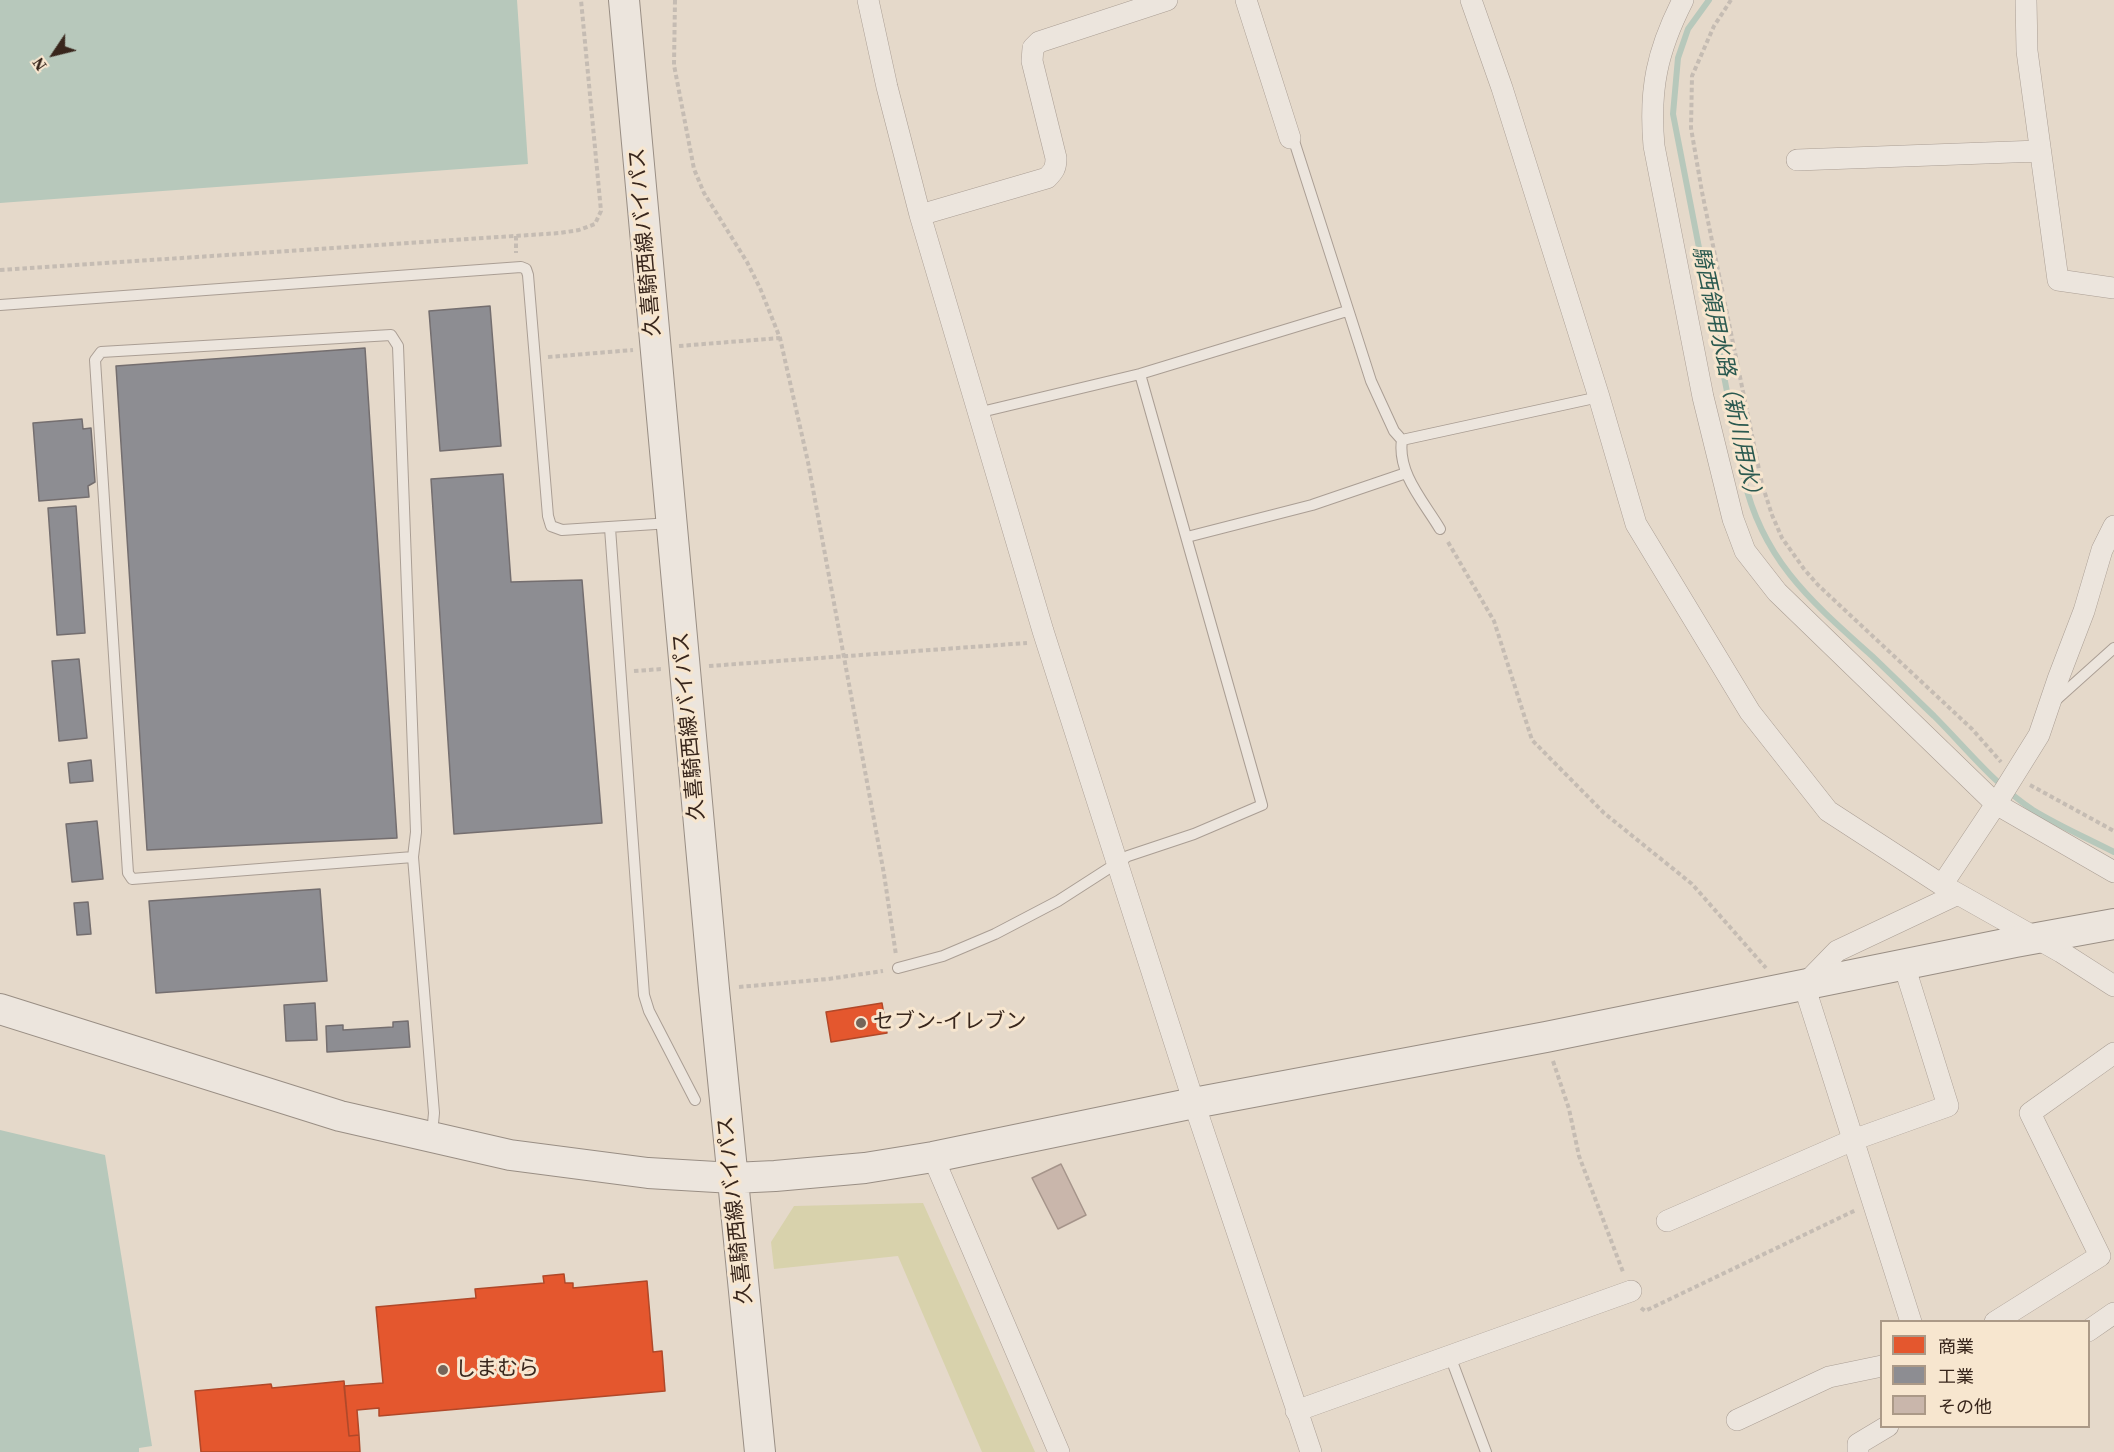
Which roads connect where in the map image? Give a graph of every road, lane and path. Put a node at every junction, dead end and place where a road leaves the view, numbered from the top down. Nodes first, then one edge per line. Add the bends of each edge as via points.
1 (581, 0) edge
2 (624, 0) edge
3 (675, 0) edge
4 (868, 0) edge
5 (1167, 0) edge
6 (1246, 0) edge
7 (1471, 0) edge
8 (1683, 0) edge
9 (1731, 0) edge
10 (2026, 0) edge
11 (1290, 138) joint
12 (2039, 151) junction
13 (1797, 160) dead end
14 (920, 215) junction
15 (0, 270) edge
16 (2114, 288) edge
17 (0, 305) edge
18 (1347, 311) junction
19 (1140, 374) junction
20 (1599, 397) junction
21 (977, 413) junction
22 (1402, 440) junction
23 (1406, 473) junction
24 (671, 523) junction
25 (2114, 526) edge
26 (610, 528) junction
27 (1440, 529) joint
28 (1186, 537) junction
29 (1046, 641) junction
30 (2114, 648) edge
31 (844, 658) junction
32 (685, 667) junction
33 (620, 672) junction
34 (2051, 704) junction
35 (2006, 771) junction
36 (2032, 786) dead end
37 (1996, 804) junction
38 (2114, 831) edge
39 (414, 857) junction
40 (1117, 862) junction
41 (2114, 872) edge
42 (1950, 890) junction
43 (2114, 924) edge
44 (2036, 938) junction
45 (1904, 965) junction
46 (898, 968) junction
47 (2114, 986) edge
48 (1794, 987) junction
49 (714, 989) junction
50 (0, 1009) edge
51 (2114, 1053) edge
52 (695, 1100) dead end
53 (1194, 1103) junction
54 (431, 1137) junction
55 (1853, 1140) junction
56 (933, 1157) junction
57 (733, 1178) junction
58 (1667, 1221) dead end
59 (1631, 1291) dead end
60 (1910, 1320) edge
61 (2006, 1320) edge
62 (2112, 1320) edge
63 (2090, 1330) edge
64 (1450, 1356) junction
65 (1880, 1366) edge
66 (1296, 1411) junction
67 (1737, 1420) dead end
68 (1885, 1428) edge
69 (760, 1452) edge
70 (1059, 1452) edge
71 (1311, 1452) edge
72 (1486, 1452) edge
73 (1857, 1452) edge

1 - 15 path via 600,200 595,224 560,233
2 - 24 street, 久喜騎西線バイパス
3 - 31 path via 674,65 694,169 704,193 747,262 780,338 808,462
4 - 14 street
5 - 14 street via 1039,42 1033,48 1032,61 1056,158 1056,167 1047,178
6 - 11 street
7 - 20 street
8 - 37 street via 1670,26 1653,90 1654,146 1702,397 1733,519 1746,551 1777,592
9 - 35 path via 1714,26 1692,76 1691,128 1762,484 1772,515 1789,549 1818,585 1972,729
10 - 12 street via 2027,51
11 - 18 lane
12 - 13 street
12 - 16 street via 2058,280
14 - 21 street
17 - 26 lane via 521,267 528,276 551,526 562,530
18 - 19 lane
18 - 22 lane via 1371,381
19 - 21 lane
19 - 28 lane
20 - 22 lane
20 - 42 street via 1636,524 1750,711 1828,811
21 - 29 street
22 - 23 lane
23 - 27 lane
23 - 28 lane via 1312,505
24 - 26 lane
24 - 32 street, 久喜騎西線バイパス
25 - 34 street via 2102,550
26 - 33 lane
27 - 48 path via 1494,621 1532,740 1604,813 1692,884
28 - 40 lane via 1262,805
29 - 31 path
29 - 40 street
30 - 34 lane
31 - 32 path
31 - 46 path
32 - 33 path
32 - 49 street, 久喜騎西線バイパス
33 - 52 lane via 644,995
34 - 35 street via 2039,735
35 - 37 street
36 - 38 path
37 - 41 street
37 - 42 street
39 - 39 lane via 132,879 128,873 95,360 102,352 391,335 398,346
39 - 54 lane via 434,1113
40 - 46 lane via 1058,901 995,934 943,956
40 - 53 street
42 - 44 street
42 - 48 street via 1836,951
43 - 44 street
44 - 45 street
44 - 47 street
45 - 48 street
45 - 55 street via 1948,1106
46 - 49 path
48 - 53 street
48 - 55 street
49 - 57 street, 久喜騎西線バイパス
50 - 54 street via 340,1116
51 - 61 street via 2030,1113 2100,1256
53 - 56 street
53 - 66 street
54 - 57 street via 571,1164
55 - 58 street
55 - 60 street
56 - 57 street via 865,1168
56 - 70 street
57 - 69 street, 久喜騎西線バイパス
59 - 64 street
62 - 63 street
64 - 66 street
64 - 72 lane
65 - 67 street via 1829,1377
66 - 71 street
68 - 73 street via 1858,1444

